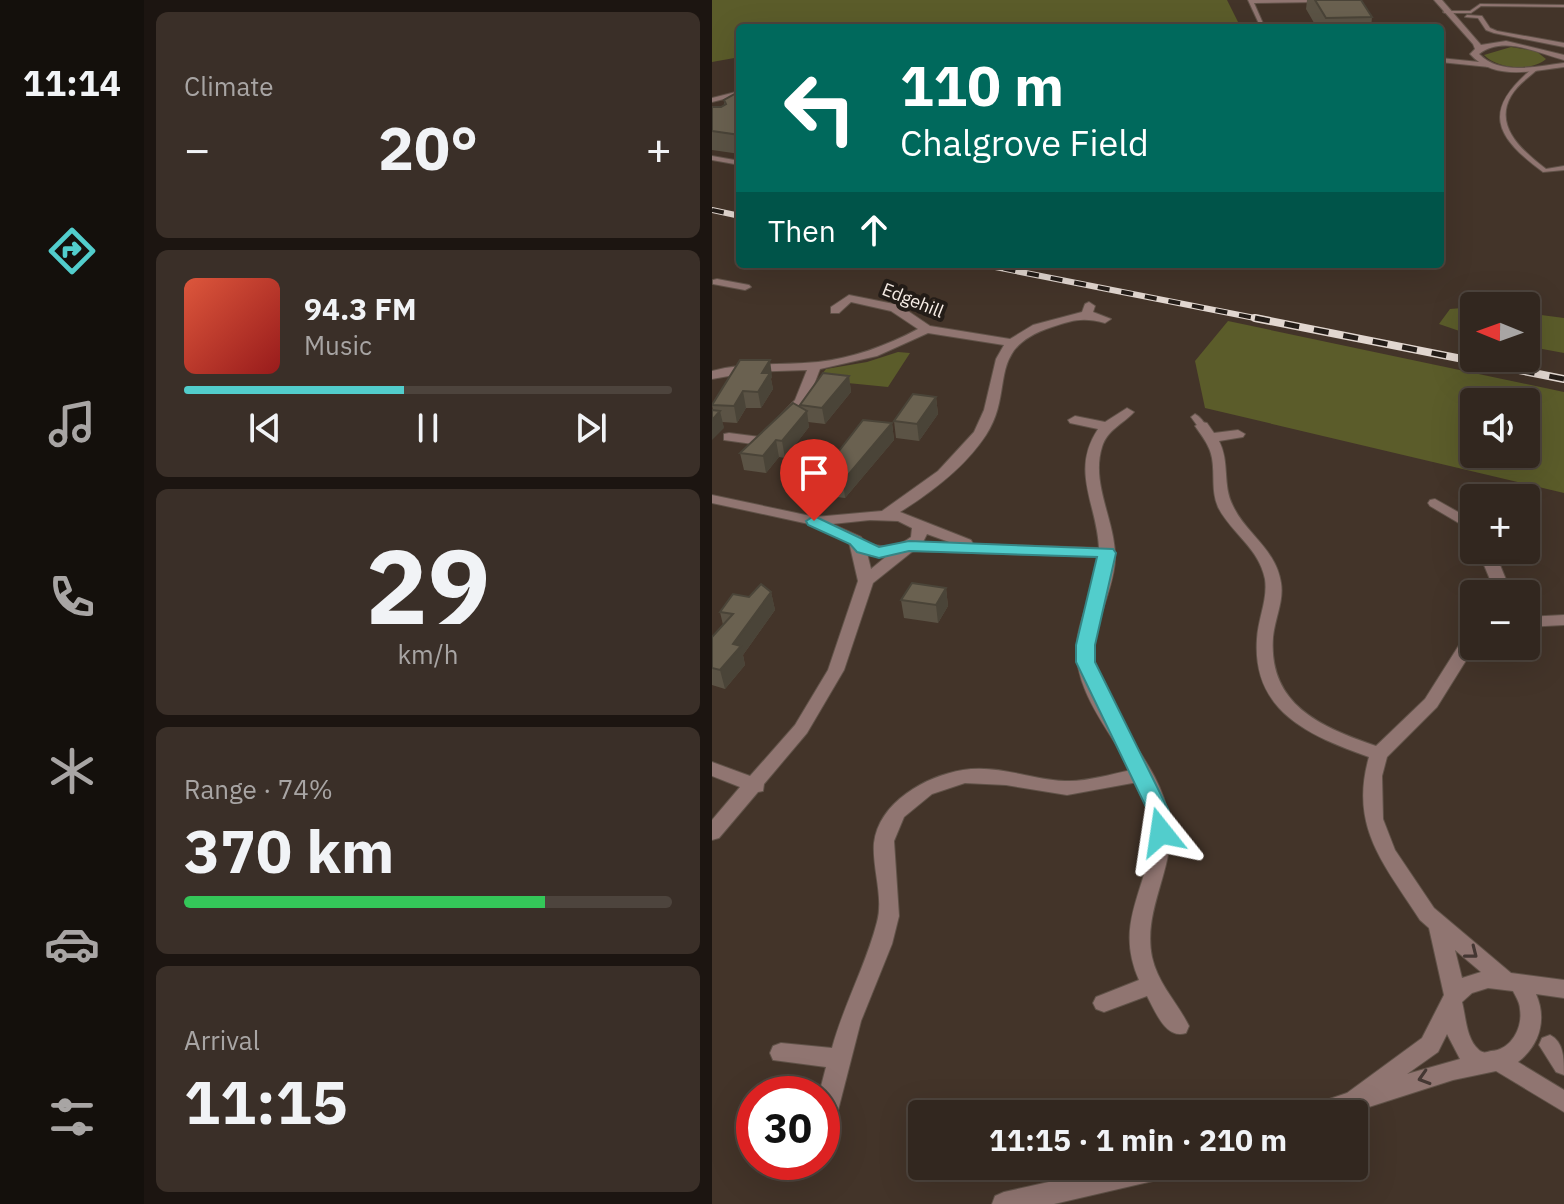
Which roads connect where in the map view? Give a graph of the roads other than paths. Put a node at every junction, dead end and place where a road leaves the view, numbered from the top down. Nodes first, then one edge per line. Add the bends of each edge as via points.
1 (1438, 0) edge
2 (1251, 1) edge
3 (1330, 1) edge
4 (1564, 6) edge
5 (1447, 14) junction
6 (1261, 24) edge
7 (1468, 34) junction
8 (1511, 44) junction
9 (1564, 45) edge
10 (1476, 52) junction
11 (1560, 57) edge
12 (1444, 60) edge
13 (1452, 60) junction
14 (1489, 65) junction
15 (1564, 65) edge
16 (1550, 66) junction
17 (1504, 68) junction
18 (1535, 69) junction
19 (1519, 81) junction
20 (736, 94) edge
21 (712, 100) edge
22 (712, 158) edge
23 (736, 162) edge
24 (1564, 168) edge
25 (732, 273) dead end
26 (714, 284) edge
27 (745, 287) dead end
28 (861, 287) dead end
29 (849, 298) junction
30 (835, 310) dead end
31 (1105, 319) dead end
32 (926, 329) junction
33 (1012, 343) junction
34 (815, 366) junction
35 (712, 375) edge
36 (1127, 412) dead end
37 (1075, 420) dead end
38 (1107, 427) junction
39 (1238, 434) dead end
40 (729, 437) dead end
41 (760, 441) junction
42 (750, 455) edge
43 (917, 497) junction
44 (712, 499) edge
45 (1435, 503) dead end
46 (881, 516) junction
47 (1458, 516) edge
48 (814, 521) junction
49 (917, 524) junction
50 (857, 543) junction
51 (907, 547) junction
52 (983, 548) junction
53 (1107, 553) junction
54 (866, 581) junction
55 (1564, 620) edge
56 (1540, 621) edge
57 (1460, 657) edge
58 (1379, 754) junction
59 (712, 769) edge
60 (1142, 775) junction
61 (756, 786) junction
62 (712, 833) edge
63 (1439, 928) junction
64 (1509, 981) junction
65 (1151, 985) junction
66 (1564, 989) edge
67 (1454, 999) junction
68 (1104, 1003) dead end
69 (1178, 1026) dead end
70 (1556, 1037) edge
71 (781, 1053) dead end
72 (839, 1058) junction
73 (1497, 1062) junction
74 (1564, 1065) edge
75 (834, 1076) edge
76 (1356, 1099) joint
77 (1564, 1102) edge
78 (1109, 1180) edge
79 (1004, 1204) edge

1 - 5 street
2 - 3 lane
2 - 6 lane
4 - 5 lane via 1480,5 1471,12
5 - 7 street
5 - 9 lane via 1480,17 1496,32
7 - 8 street
7 - 10 street
8 - 10 street
8 - 11 street
10 - 13 street
10 - 14 street
11 - 16 street
12 - 13 street
13 - 14 street
14 - 17 street
15 - 16 street
16 - 18 street
17 - 18 street
17 - 19 lane
18 - 19 lane
19 - 24 lane via 1502,103 1502,128 1518,152 1545,171
20 - 21 lane
22 - 23 lane
25 - 26 street
26 - 27 street
28 - 29 street, Edgehill
29 - 30 street, Edgehill
29 - 32 street, Edgehill via 895,308
31 - 33 street via 1088,310
32 - 33 street, Edgehill
32 - 34 street via 881,352
33 - 43 street via 987,421
34 - 35 street via 776,365
34 - 41 street via 801,401
36 - 38 street
37 - 38 street
38 - 53 street via 1090,461 1090,479
39 - 58 street via 1203,427 1220,461 1220,495 1262,548 1271,569 1267,680 1301,720 1336,740
40 - 41 street
41 - 42 street
43 - 46 street
43 - 49 street
44 - 48 street
45 - 47 street
46 - 48 street
46 - 49 street via 901,515
46 - 50 street via 857,529
48 - 50 street
49 - 51 street via 919,538
49 - 52 street
50 - 51 street via 879,552
50 - 54 street
51 - 52 street
51 - 54 street
52 - 53 street
53 - 60 street via 1085,662
54 - 61 street via 836,670 801,729
55 - 56 street
57 - 58 street via 1431,703
58 - 63 street via 1373,819 1408,890
59 - 61 street
60 - 65 street via 1159,811 1161,832 1139,915 1138,943
60 - 72 street via 1067,788 964,776 910,799 896,813 884,841 889,916
61 - 62 street
63 -> 64 street
63 - 67 street
64 - 66 street
64 - 67 street via 1488,979 1465,986
64 - 70 street via 1535,995 1550,1014
65 - 68 street
65 - 69 street
67 - 73 street via 1454,1028 1470,1049
67 - 76 street via 1430,1045
70 - 73 street via 1545,1052 1522,1064
70 - 74 street
71 - 72 street
72 - 75 street
73 -> 76 street
73 - 77 street
78 - 79 street

